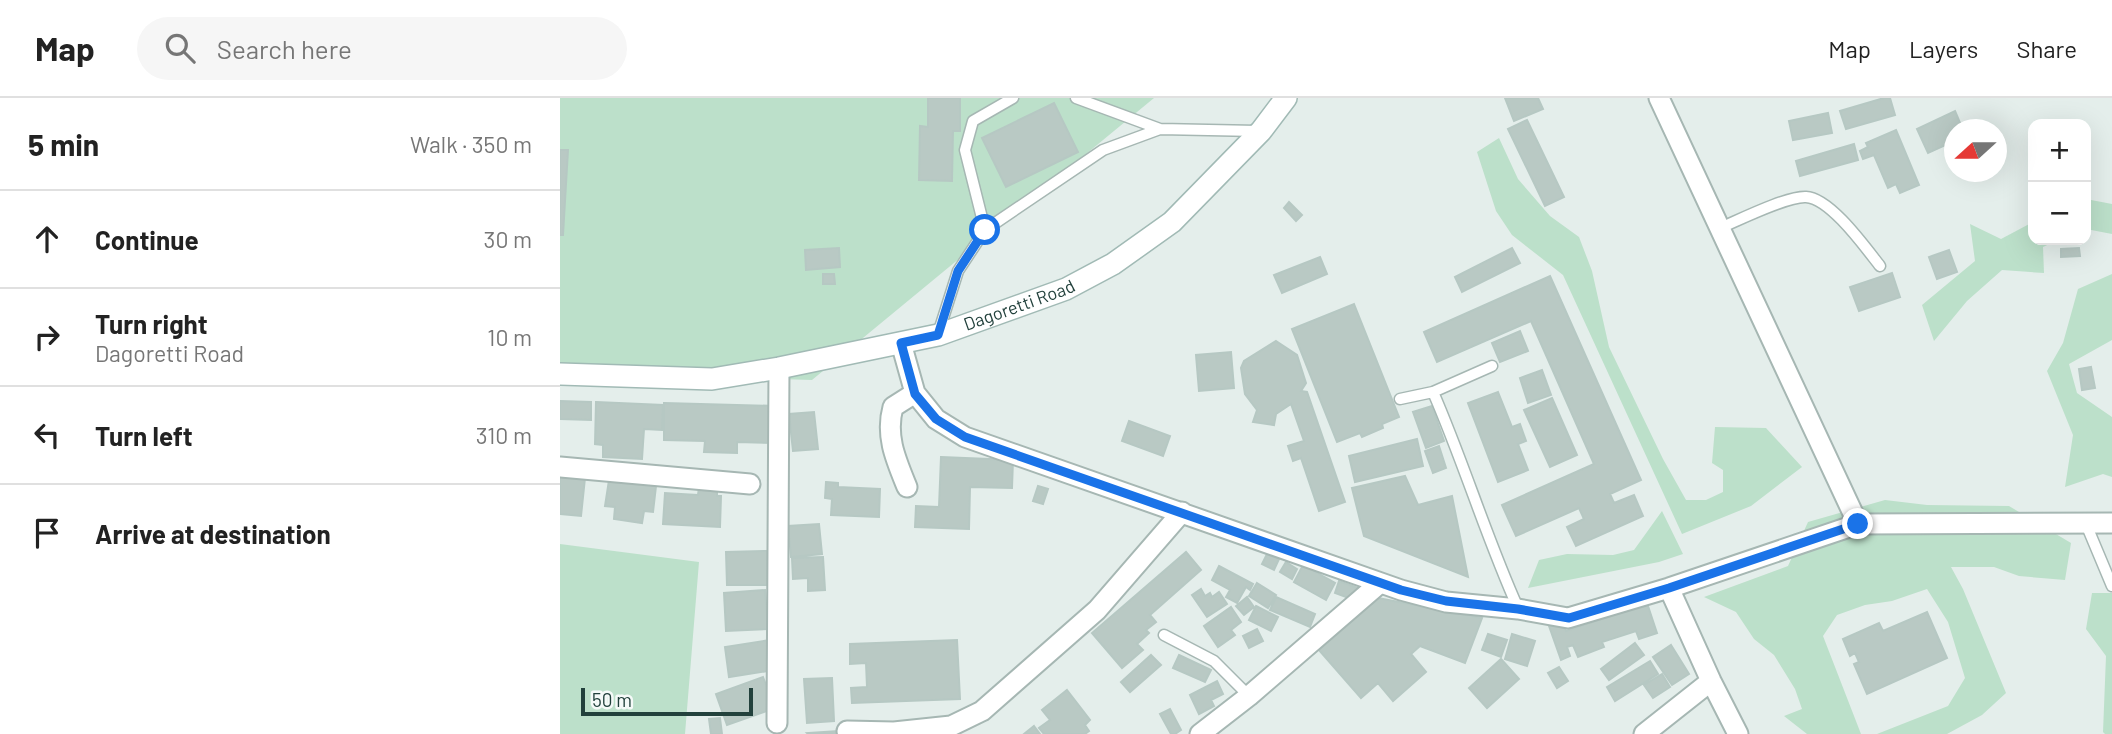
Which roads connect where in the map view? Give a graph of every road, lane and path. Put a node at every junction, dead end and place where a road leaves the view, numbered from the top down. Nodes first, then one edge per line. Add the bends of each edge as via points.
1 (1013, 98) edge
2 (1076, 98) edge
3 (1286, 98) edge
4 (1659, 98) edge
5 (1160, 129) junction
6 (1261, 131) junction
7 (1720, 228) junction
8 (985, 230) junction
9 (1880, 265) dead end
10 (938, 335) junction
11 (901, 343) junction
12 (1492, 366) dead end
13 (779, 368) junction
14 (560, 374) edge
15 (1433, 392) junction
16 (915, 394) junction
17 (1399, 399) dead end
18 (560, 467) edge
19 (750, 484) dead end
20 (907, 487) dead end
21 (1182, 512) junction
22 (2112, 523) edge
23 (1858, 524) junction
24 (2086, 524) junction
25 (1380, 583) junction
26 (2112, 586) edge
27 (1669, 588) junction
28 (1518, 609) junction
29 (1164, 635) dead end
30 (1711, 681) junction
31 (1249, 696) junction
32 (777, 723) dead end
33 (847, 731) dead end
34 (1200, 734) edge
35 (1644, 734) edge
36 (1738, 734) edge

1 - 8 lane via 973,121 965,150
2 - 5 lane
3 - 6 main road, Dagoretti Road
4 - 7 street
5 - 6 lane
5 - 8 lane via 1103,150
6 - 10 main road, Dagoretti Road via 1172,222 1113,264 1066,289
7 - 9 lane via 1807,196 1840,218
7 - 23 street
8 - 10 lane via 958,271
10 - 11 main road, Dagoretti Road
11 - 13 main road, Dagoretti Road
11 - 16 street
12 - 15 lane
13 - 14 main road, Dagoretti Road via 712,379
13 - 32 street
15 - 17 lane
15 - 28 lane
16 - 20 street via 893,407 890,417 894,456
16 - 21 street via 936,419 965,437
18 - 19 street
21 - 25 street
21 - 33 street via 1097,610 982,711 951,726
22 - 24 street
23 - 24 street
23 - 27 street
24 - 26 lane
25 - 28 street via 1446,601
25 - 31 street
27 - 28 street via 1569,618
27 - 30 street
29 - 31 lane via 1214,662
30 - 35 street
30 - 36 street
31 - 34 street

